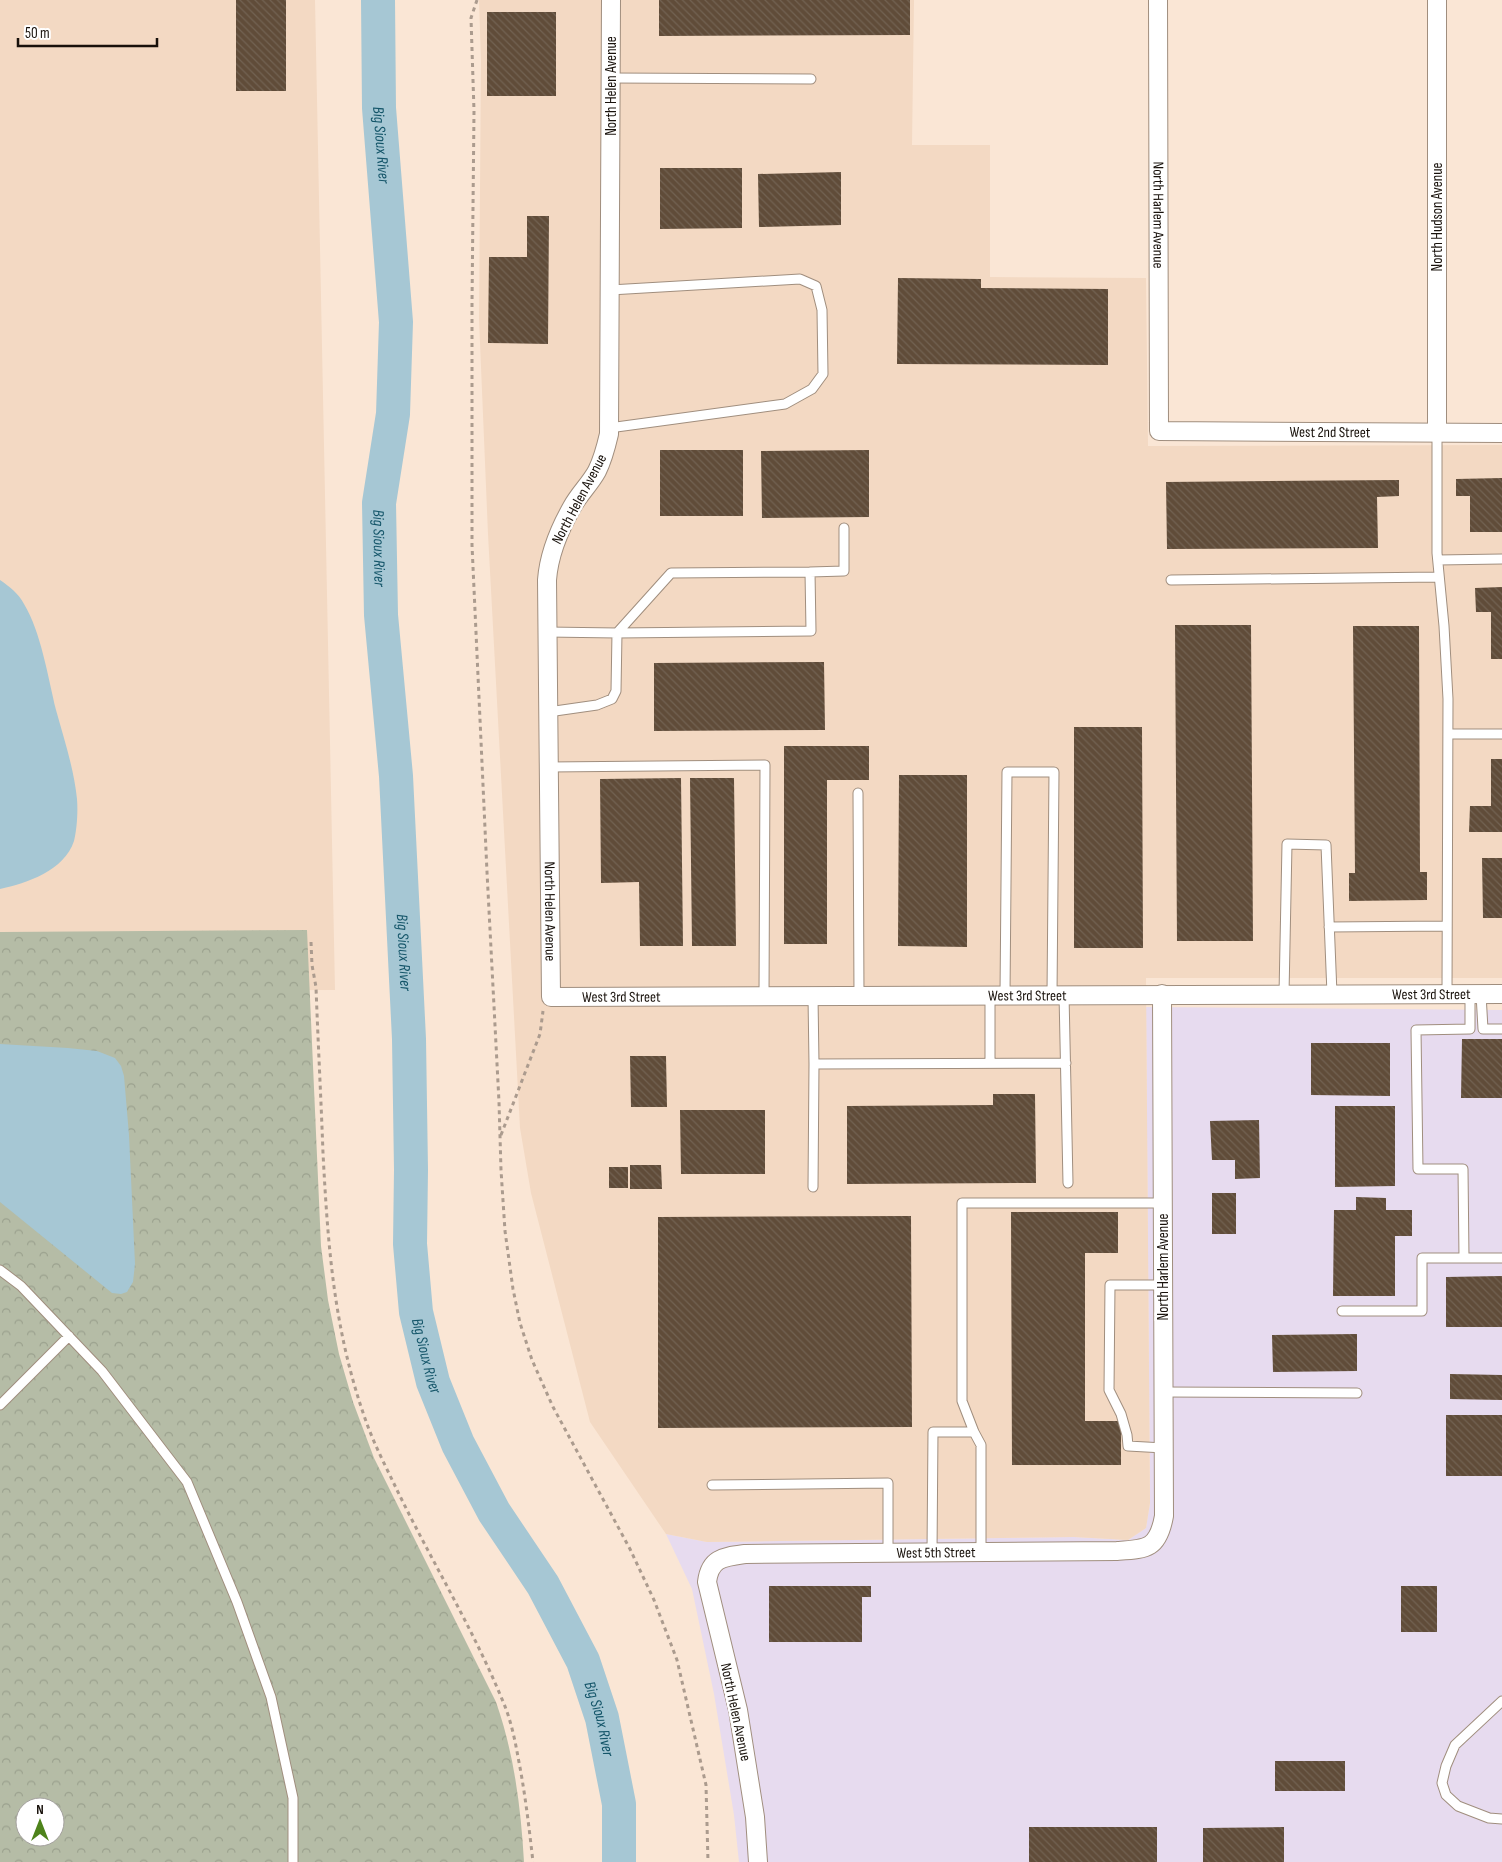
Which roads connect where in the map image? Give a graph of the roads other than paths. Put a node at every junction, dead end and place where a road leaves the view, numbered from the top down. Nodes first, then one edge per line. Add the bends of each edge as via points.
1 (611, 0) edge
2 (1158, 0) edge
3 (1437, 0) edge
4 (611, 78) junction
5 (811, 79) dead end
6 (610, 290) junction
7 (609, 428) junction
8 (1159, 431) joint
9 (1437, 433) junction
10 (1502, 433) edge
11 (844, 528) dead end
12 (1502, 559) edge
13 (1438, 560) junction
14 (810, 572) junction
15 (1439, 577) junction
16 (1171, 580) dead end
17 (547, 632) junction
18 (617, 633) junction
19 (548, 712) junction
20 (1448, 734) junction
21 (1502, 734) edge
22 (549, 767) junction
23 (858, 793) dead end
24 (1447, 926) junction
25 (1329, 927) junction
26 (1058, 994) junction
27 (1162, 994) junction
28 (1284, 994) junction
29 (1332, 994) junction
30 (1447, 994) junction
31 (1475, 994) junction
32 (1502, 994) edge
33 (998, 995) junction
34 (764, 996) junction
35 (813, 996) junction
36 (859, 996) junction
37 (551, 997) joint
38 (1502, 1029) edge
39 (1066, 1062) junction
40 (990, 1063) junction
41 (814, 1064) junction
42 (1068, 1183) dead end
43 (813, 1187) dead end
44 (1163, 1203) junction
45 (1464, 1258) junction
46 (1502, 1258) edge
47 (0, 1270) edge
48 (1163, 1285) junction
49 (1342, 1311) dead end
50 (69, 1336) junction
51 (1164, 1392) junction
52 (1357, 1393) dead end
53 (0, 1405) edge
54 (974, 1432) junction
55 (1164, 1448) junction
56 (712, 1485) dead end
57 (1158, 1539) joint
58 (932, 1552) junction
59 (981, 1552) junction
60 (888, 1553) junction
61 (713, 1564) joint
62 (1502, 1701) edge
63 (1502, 1819) edge
64 (293, 1862) edge
65 (758, 1862) edge

1 - 4 street, North Helen Avenue
2 - 8 street, North Harlem Avenue
3 - 9 street, North Hudson Avenue
4 - 5 lane
4 - 6 street, North Helen Avenue
6 - 7 street, North Helen Avenue
6 - 7 lane via 800,279 816,286 822,310 823,374 812,389 785,404
7 - 17 street, North Helen Avenue via 605,451 596,472 573,505 548,562
8 - 9 street, West 2nd Street
9 - 10 street, West 2nd Street
9 - 13 lane
11 - 14 lane via 844,571
12 - 13 lane
13 - 15 lane
14 - 18 lane via 671,573
14 - 18 lane via 812,631
15 - 16 lane
15 - 20 lane via 1446,655
17 - 18 lane
17 - 19 street, North Helen Avenue
18 - 19 lane via 616,691 612,699 597,705
19 - 22 street, North Helen Avenue
20 - 21 lane
20 - 24 lane
22 - 34 lane via 765,765
22 - 37 street, North Helen Avenue
23 - 36 lane
24 - 25 lane
24 - 30 lane
25 - 28 lane via 1326,845 1288,844
25 - 29 lane
26 - 27 street, West 3rd Street
26 - 33 street, West 3rd Street
26 - 33 lane via 1054,772 1007,772
26 - 39 lane
27 - 28 street, West 3rd Street
27 - 44 street, North Harlem Avenue
28 - 29 street, West 3rd Street
29 - 30 street, West 3rd Street
30 - 31 street, West 3rd Street
31 - 32 street, West 3rd Street
31 - 38 lane via 1482,1029
31 - 45 lane via 1470,1029 1416,1030 1418,1169 1463,1169
33 - 36 street, West 3rd Street
33 - 40 lane
34 - 35 street, West 3rd Street
34 - 37 street, West 3rd Street
35 - 36 street, West 3rd Street
35 - 41 lane
39 - 40 lane
39 - 42 lane
40 - 41 lane
41 - 43 lane
44 - 48 street, North Harlem Avenue
44 - 54 lane via 962,1203 962,1401
45 - 46 lane
45 - 49 lane via 1422,1258 1422,1311
47 - 50 lane via 21,1286
48 - 51 street, North Harlem Avenue
48 - 55 lane via 1110,1285 1109,1390 1122,1414 1128,1446
50 - 53 lane
50 - 64 lane via 102,1370 187,1482 237,1602 271,1697 293,1798
51 - 52 lane
51 - 55 street, North Harlem Avenue
54 - 58 lane via 933,1432
54 - 59 lane via 982,1445
55 - 57 street, North Harlem Avenue via 1164,1516
56 - 60 lane via 888,1483
57 - 59 street, West 5th Street via 1136,1550
58 - 59 street, West 5th Street
58 - 60 street, West 5th Street
60 - 61 street, West 5th Street via 745,1554 720,1558
61 - 65 street, North Helen Avenue via 707,1582 738,1710 755,1817
62 - 63 lane via 1455,1745 1442,1783 1446,1795 1458,1806 1489,1818

